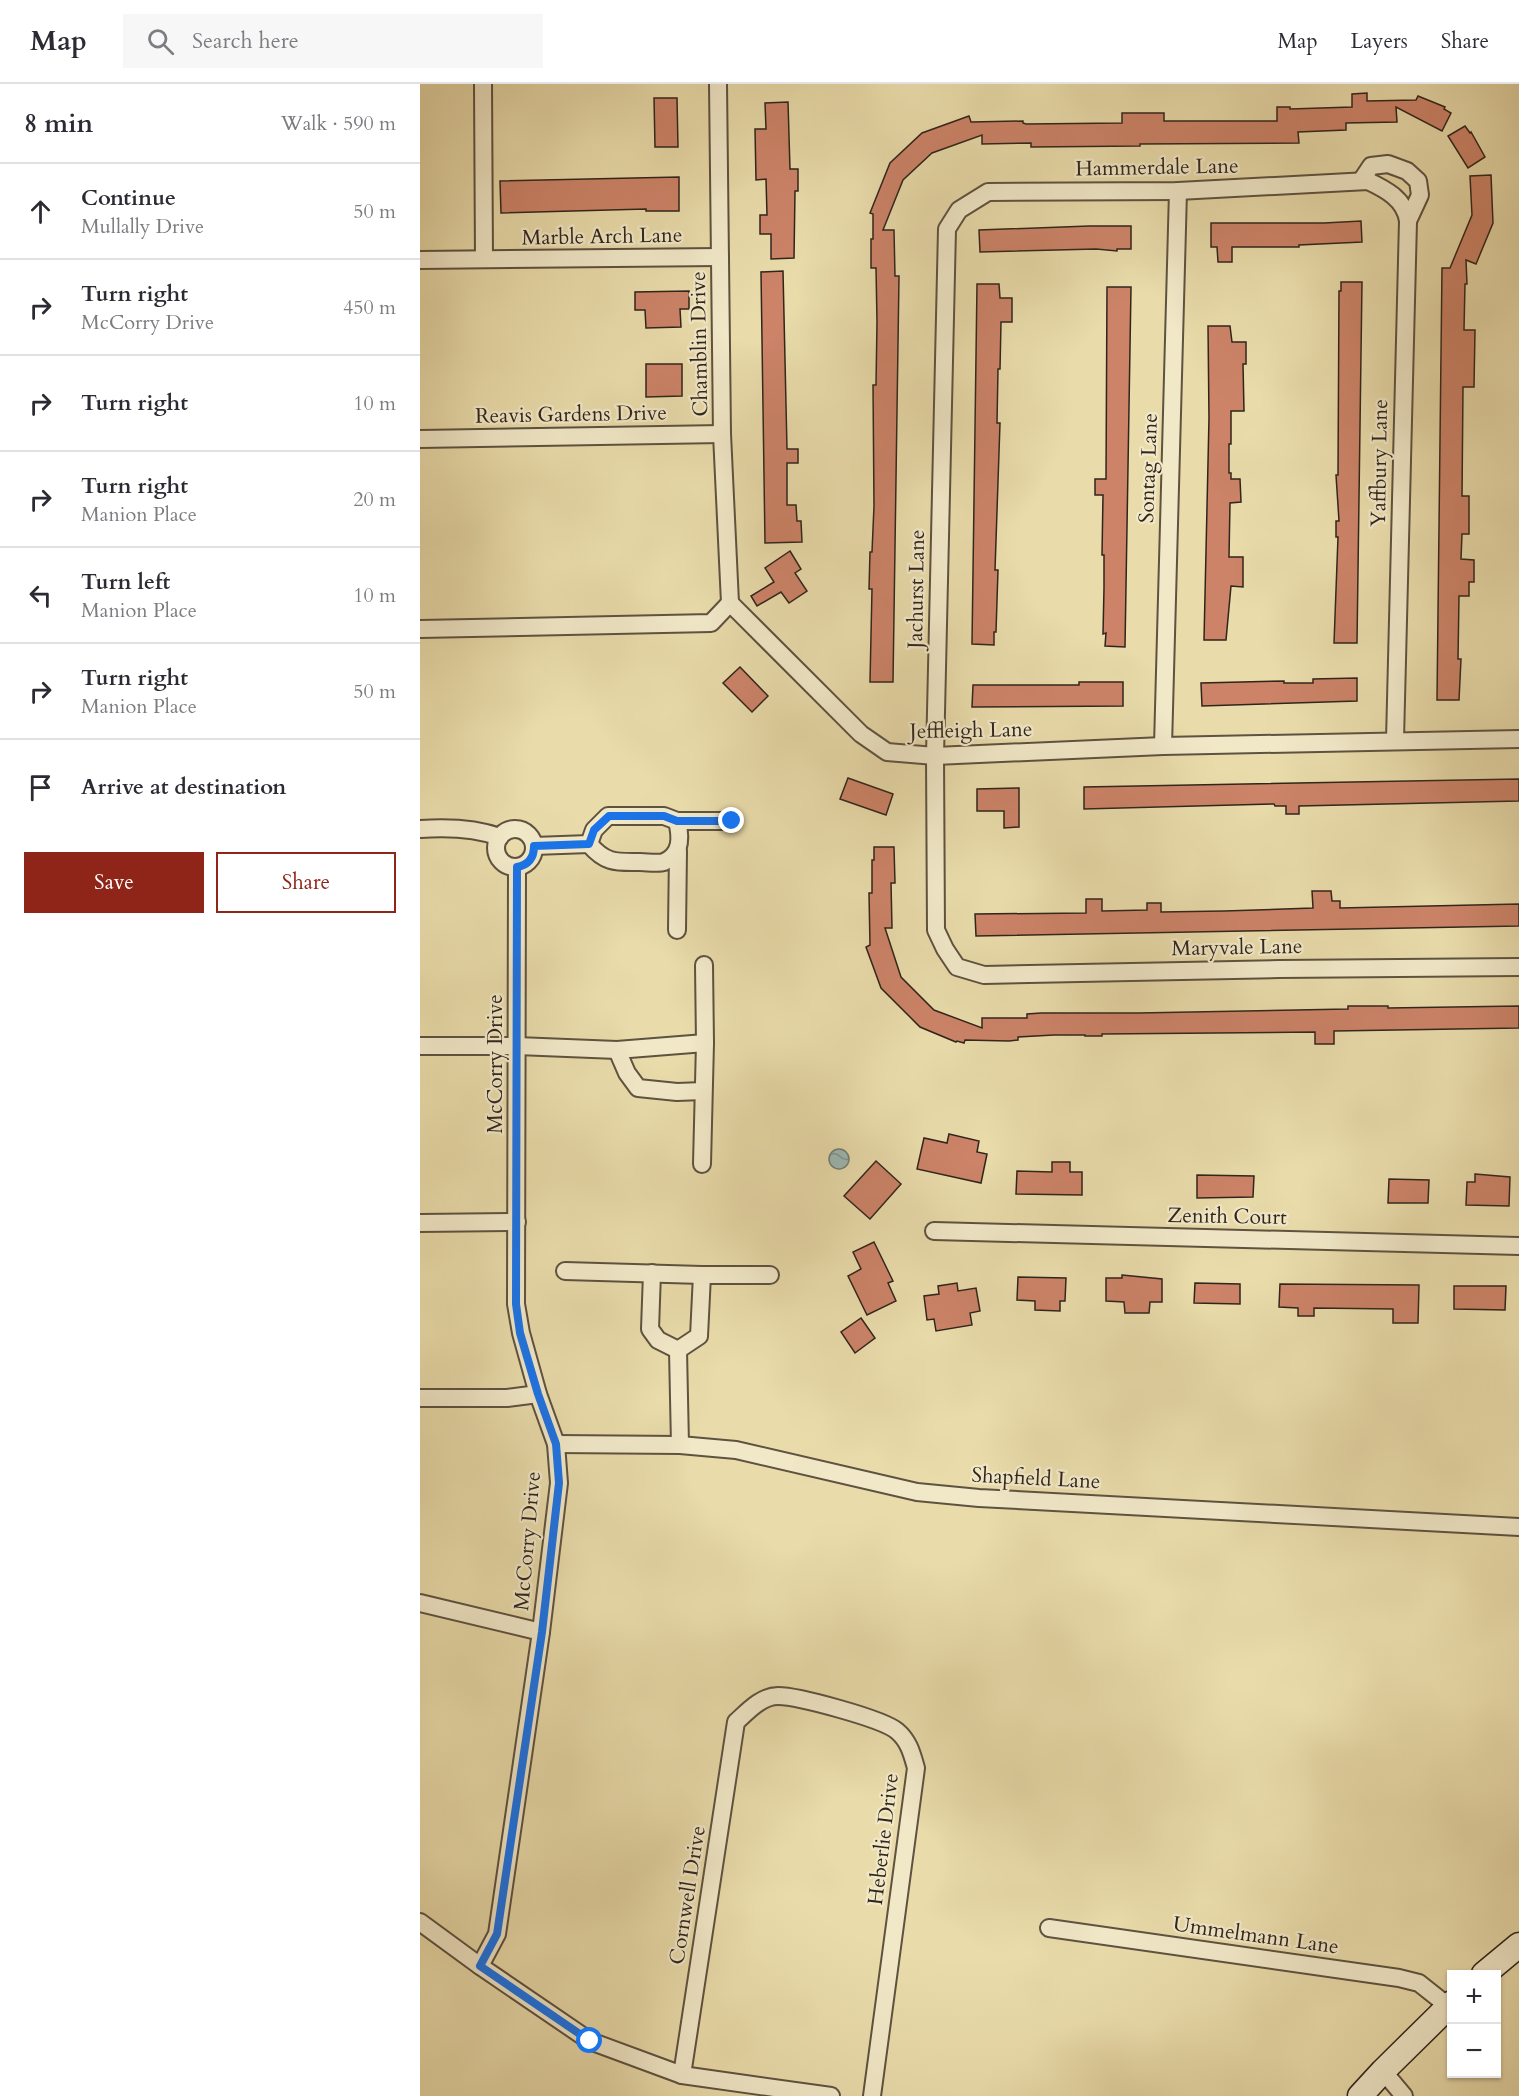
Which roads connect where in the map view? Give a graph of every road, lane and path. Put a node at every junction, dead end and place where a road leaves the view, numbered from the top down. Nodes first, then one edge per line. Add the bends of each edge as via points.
1 (483, 84) edge
2 (718, 84) edge
3 (1361, 181) junction
4 (1178, 191) junction
5 (1392, 192) joint
6 (959, 210) joint
7 (1408, 221) junction
8 (720, 257) junction
9 (484, 259) junction
10 (420, 260) edge
11 (722, 434) junction
12 (420, 439) edge
13 (730, 603) junction
14 (420, 629) edge
15 (1519, 739) edge
16 (1395, 740) junction
17 (1163, 746) junction
18 (936, 756) junction
19 (677, 821) junction
20 (732, 821) dead end
21 (420, 829) edge
22 (500, 837) junction
23 (589, 844) junction
24 (534, 846) junction
25 (678, 851) junction
26 (517, 867) junction
27 (677, 930) dead end
28 (704, 965) dead end
29 (957, 967) joint
30 (1519, 967) edge
31 (705, 1043) junction
32 (420, 1046) edge
33 (517, 1046) junction
34 (617, 1050) junction
35 (703, 1091) junction
36 (702, 1164) dead end
37 (517, 1222) junction
38 (420, 1223) edge
39 (934, 1231) dead end
40 (1519, 1246) edge
41 (565, 1270) dead end
42 (652, 1273) junction
43 (702, 1275) junction
44 (770, 1275) dead end
45 (678, 1350) junction
46 (538, 1394) junction
47 (420, 1398) edge
48 (556, 1444) junction
49 (680, 1445) junction
50 (1519, 1527) edge
51 (420, 1603) edge
52 (542, 1632) junction
53 (736, 1722) joint
54 (420, 1922) edge
55 (1049, 1928) dead end
56 (1519, 1945) edge
57 (480, 1966) junction
58 (1489, 1970) edge
59 (1447, 2003) edge
60 (1447, 2008) edge
61 (1383, 2071) junction
62 (682, 2075) junction
63 (831, 2096) edge
64 (872, 2096) edge
65 (1360, 2096) edge
66 (1404, 2096) edge

1 - 9 street
2 - 8 street, Chamblin Drive
3 - 4 street, Hammerdale Lane
3 - 5 street, Hammerdale Lane
3 - 7 street via 1371,166 1388,164 1407,171 1418,181 1420,195
4 - 6 street, Hammerdale Lane via 988,192
4 - 17 street, Sontag Lane
5 - 7 street, Yaffbury Lane
6 - 18 street, Jachurst Lane via 946,229
7 - 16 street, Yaffbury Lane
8 - 9 street, Marble Arch Lane
8 - 11 street, Chamblin Drive
9 - 10 street, Marble Arch Lane
11 - 12 street, Reavis Gardens Drive
11 - 13 street, Chamblin Drive
13 - 14 street via 711,623
13 - 18 street, Jeffleigh Lane via 861,734 887,753
15 - 16 street, Jeffleigh Lane
16 - 17 street, Jeffleigh Lane
17 - 18 street, Jeffleigh Lane
18 - 29 street, Jachurst Lane via 936,930
19 - 20 street
19 - 23 street via 664,816 609,816 594,830
19 - 25 street via 681,836
21 - 22 street via 440,827
22 - 24 street via 506,831 519,829 530,835
22 - 26 street via 496,848 500,860
23 - 24 street
23 - 25 street via 599,855 614,862 664,862
24 - 26 street via 528,862
25 - 27 street
26 - 33 street, McCorry Drive
28 - 31 street
29 - 30 street, Maryvale Lane via 984,975
31 - 34 street
31 - 35 street
32 - 33 street
33 - 34 street
33 - 37 street, McCorry Drive
34 - 35 street via 638,1088
35 - 36 street
37 - 38 street
37 - 46 street, McCorry Drive via 516,1304 520,1333
39 - 40 street, Zenith Court
41 - 42 street
42 - 43 street
42 - 45 street via 650,1329 658,1340
43 - 44 street
43 - 45 street via 699,1336
45 - 49 street
46 - 47 street
46 - 48 street, McCorry Drive
48 - 49 street, Shapfield Lane
48 - 52 street, McCorry Drive via 559,1483
49 - 50 street, Shapfield Lane via 736,1450 927,1493
51 - 52 street
52 - 57 street, McCorry Drive via 497,1934
53 - 62 street, Cornwell Drive
53 - 64 street, Heberlie Drive via 754,1705 777,1696 843,1709 896,1730 910,1746 916,1768
54 - 57 street
55 - 59 street, Ummelmann Lane via 1399,1978 1419,1983
56 - 58 main road
57 - 62 street via 590,2041
60 - 61 main road
61 - 65 main road
61 - 66 street
62 - 63 street

